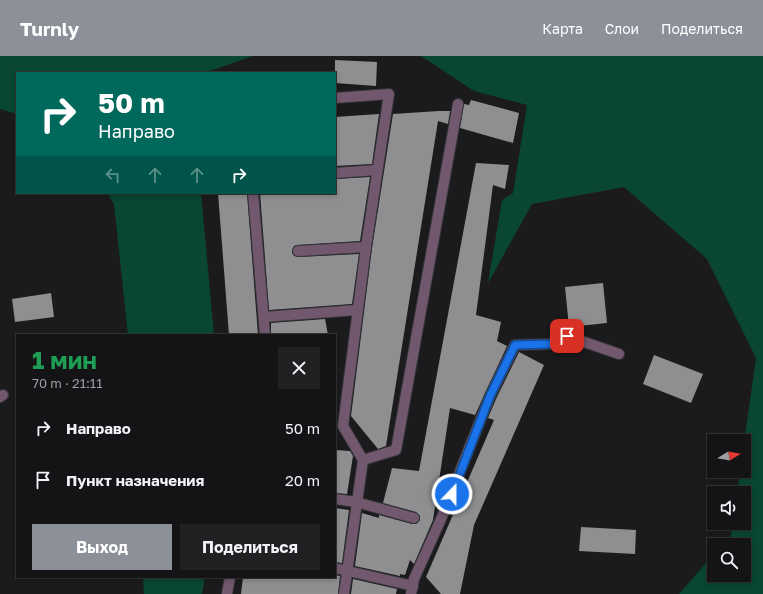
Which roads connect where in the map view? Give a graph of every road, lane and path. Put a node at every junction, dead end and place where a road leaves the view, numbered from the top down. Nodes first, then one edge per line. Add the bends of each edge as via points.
1 (336, 98) edge
2 (458, 104) dead end
3 (377, 170) junction
4 (336, 173) edge
5 (253, 194) edge
6 (366, 247) junction
7 (298, 251) dead end
8 (357, 310) junction
9 (264, 317) junction
10 (266, 334) edge
11 (619, 354) dead end
12 (339, 426) edge
13 (363, 460) junction
14 (336, 499) edge
15 (356, 502) junction
16 (414, 518) dead end
17 (336, 568) edge
18 (346, 570) junction
19 (230, 578) edge
20 (412, 590) edge
21 (226, 594) edge
22 (344, 594) edge

1 - 3 lane via 389,94
2 - 13 lane via 396,450
3 - 4 lane
3 - 6 lane
5 - 9 lane
6 - 7 lane
6 - 8 lane
8 - 9 lane
8 - 12 lane
9 - 10 lane
11 - 20 lane via 567,336 550,344 515,345 490,396
12 - 13 lane
13 - 15 lane
14 - 15 lane
15 - 16 lane
15 - 18 lane
17 - 18 lane
18 - 20 lane
18 - 22 lane
19 - 21 lane

